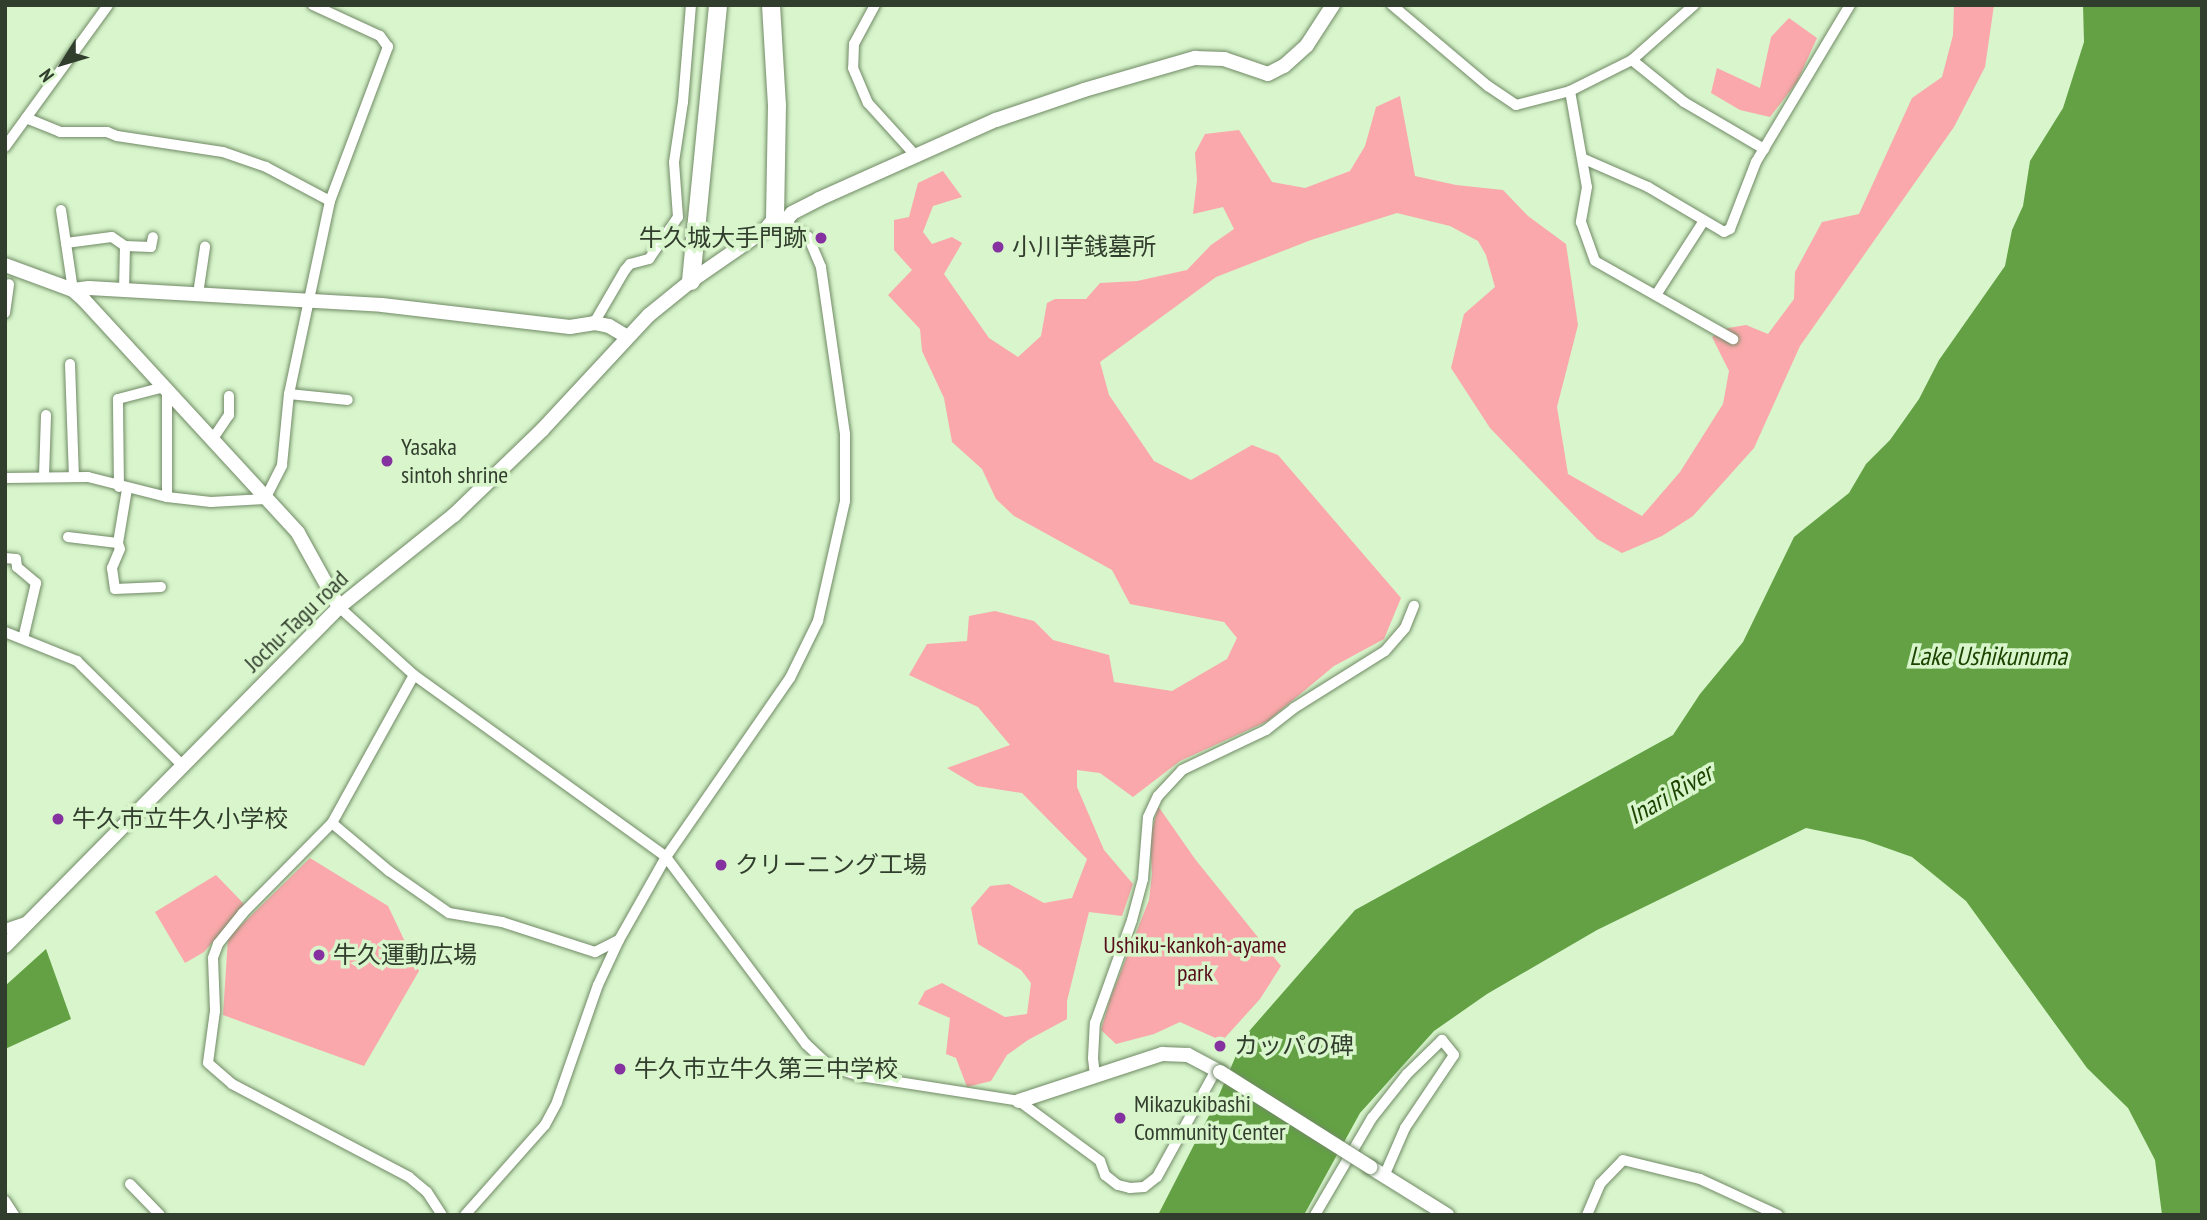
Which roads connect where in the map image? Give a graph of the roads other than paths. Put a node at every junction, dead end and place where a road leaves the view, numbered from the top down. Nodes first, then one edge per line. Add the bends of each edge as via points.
1 (108, 5) edge
2 (313, 5) edge
3 (691, 5) edge
4 (718, 5) edge
5 (771, 5) edge
6 (875, 5) edge
7 (1333, 5) edge
8 (1392, 5) edge
9 (1693, 5) edge
10 (1850, 5) edge
11 (1632, 60) junction
12 (1570, 91) junction
13 (26, 118) junction
14 (5, 147) edge
15 (1764, 149) junction
16 (917, 157) junction
17 (1584, 159) junction
18 (330, 201) junction
19 (61, 210) dead end
20 (780, 220) junction
21 (1703, 222) junction
22 (153, 237) dead end
23 (66, 243) junction
24 (125, 246) junction
25 (205, 247) dead end
26 (5, 265) edge
27 (20, 272) junction
28 (691, 281) junction
29 (7, 285) edge
30 (73, 290) junction
31 (124, 290) junction
32 (198, 294) junction
33 (1656, 295) junction
34 (311, 301) junction
35 (5, 313) edge
36 (594, 323) junction
37 (627, 337) junction
38 (1733, 338) dead end
39 (70, 364) dead end
40 (166, 389) junction
41 (289, 394) junction
42 (229, 396) dead end
43 (348, 400) dead end
44 (46, 415) dead end
45 (212, 440) junction
46 (44, 476) junction
47 (74, 476) junction
48 (5, 478) edge
49 (123, 488) junction
50 (167, 497) junction
51 (265, 499) junction
52 (68, 537) dead end
53 (118, 543) junction
54 (5, 558) edge
55 (160, 587) dead end
56 (1414, 606) dead end
57 (339, 607) junction
58 (5, 632) edge
59 (23, 639) junction
60 (414, 675) junction
61 (182, 765) junction
62 (332, 823) junction
63 (666, 857) junction
64 (34, 919) junction
65 (5, 929) edge
66 (620, 940) junction
67 (5, 946) edge
68 (1218, 1071) junction
69 (1095, 1075) junction
70 (1019, 1101) junction
71 (1384, 1176) junction
72 (130, 1184) dead end
73 (5, 1201) edge
74 (14, 1215) edge
75 (160, 1215) edge
76 (442, 1215) edge
77 (465, 1215) edge
78 (1315, 1215) edge
79 (1447, 1215) edge
80 (1587, 1215) edge
81 (1778, 1215) edge

1 - 13 street
2 - 18 street via 380,36 388,47
3 - 36 street via 674,162 678,217 649,258 625,270
4 - 28 highway
5 - 20 highway
6 - 16 street via 855,44 853,68 868,103
7 - 16 street, Jochu-Tagu road via 1307,45 1268,74 1224,59 1195,58 996,120
8 - 12 street via 1516,104
9 - 11 street
10 - 15 street
11 - 12 street
11 - 15 street via 1684,102
12 - 17 street
13 - 14 street
13 - 18 street via 60,132 107,132 223,152 266,167
15 - 21 street via 1730,229 1724,232
16 - 20 street, Jochu-Tagu road
17 - 21 street via 1648,187
17 - 33 street via 1587,187 1581,222 1595,261
18 - 34 street
19 - 23 street
20 - 28 street, Jochu-Tagu road
20 - 63 street via 808,237 821,267 845,434 845,500 813,633 789,678
21 - 33 street
22 - 24 street via 151,247
23 - 24 street via 112,237
23 - 30 street
24 - 31 street
25 - 32 street
26 - 27 street
27 - 29 street
27 - 30 street
28 - 37 street, Jochu-Tagu road
29 - 35 street
30 - 31 street
30 - 40 street
31 - 32 street
32 - 34 street
33 - 38 street
34 - 36 street via 507,317 570,327
34 - 41 street
36 - 37 street
37 - 57 street, Jochu-Tagu road via 542,430 454,515
39 - 47 street
40 - 45 street
40 - 49 street via 118,399
40 - 50 street
41 - 43 street
41 - 51 street via 282,465
42 - 45 street via 229,415
44 - 46 street
45 - 51 street
46 - 47 street
46 - 48 street
47 - 49 street
49 - 50 street
49 - 53 street
50 - 51 street via 211,502
51 - 57 street via 298,533
52 - 53 street
53 - 55 street via 112,568 115,589
54 - 59 street via 16,559 17,566 36,583
56 - 69 street via 1405,628 1385,651 1266,730 1182,770 1158,796 1148,817 1143,879 1132,920 1095,1023
57 - 60 street
57 - 61 street, Jochu-Tagu road
58 - 59 street
59 - 61 street via 77,660
60 - 62 street
60 - 63 street
61 - 64 street, Jochu-Tagu road
62 - 66 street via 449,913 502,922 595,952
62 - 76 street via 218,944 213,958 215,1012 208,1063 232,1084 409,1177
63 - 66 street
63 - 70 street via 806,1044 824,1061 860,1076
64 - 65 street
64 - 67 street, Jochu-Tagu road
66 - 77 street via 545,1125
68 - 69 street via 1188,1055 1162,1054
68 - 70 street via 1157,1177 1144,1187 1118,1185 1105,1175 1100,1161
68 - 71 street, bridge
69 - 70 street
71 - 78 street via 1405,1128 1454,1055 1441,1040 1406,1074 1372,1118
71 - 79 street
72 - 75 street
73 - 74 street
80 - 81 street via 1600,1184 1623,1160 1700,1179

